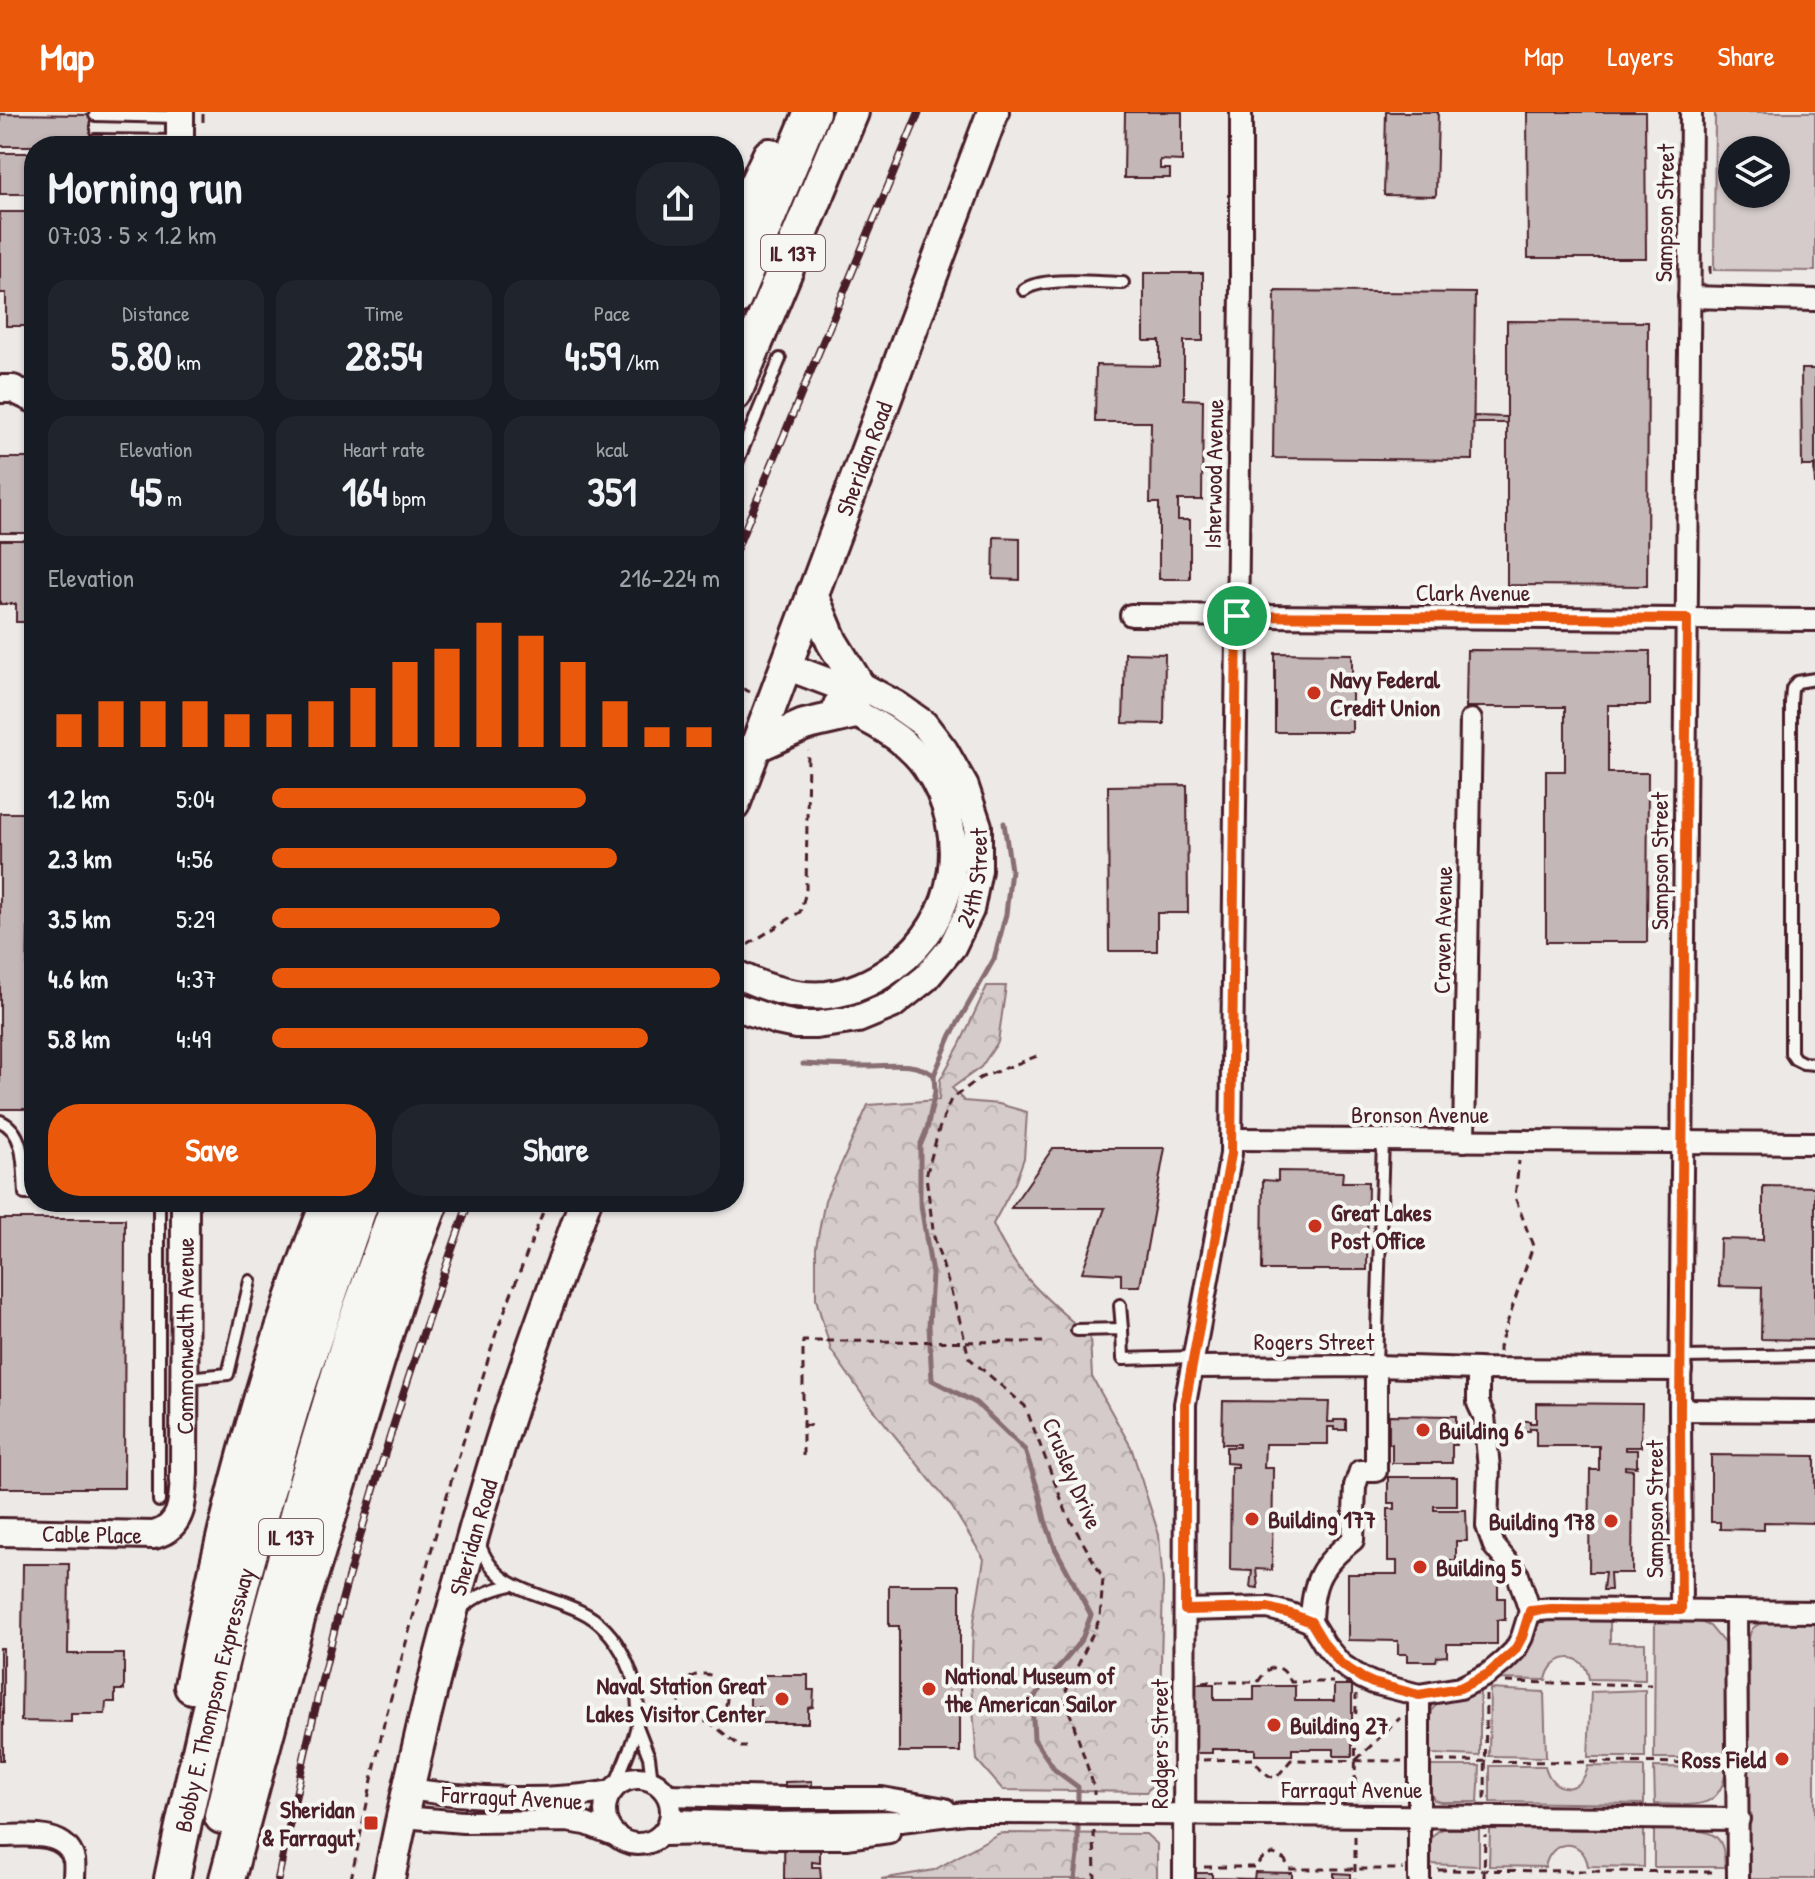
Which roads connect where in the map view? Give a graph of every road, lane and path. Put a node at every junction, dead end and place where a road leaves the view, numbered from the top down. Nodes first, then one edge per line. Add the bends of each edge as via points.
1 (797, 112) edge
2 (812, 112) edge
3 (851, 112) edge
4 (993, 112) edge
5 (1241, 112) edge
6 (1691, 112) edge
7 (95, 115) dead end
8 (180, 129) edge
9 (126, 136) edge
10 (744, 211) edge
11 (744, 275) edge
12 (1123, 283) dead end
13 (1024, 290) dead end
14 (1689, 297) junction
15 (1815, 300) edge
16 (780, 359) dead end
17 (744, 369) edge
18 (0, 389) edge
19 (24, 394) edge
20 (744, 446) edge
21 (812, 594) junction
22 (1131, 615) dead end
23 (1237, 616) junction
24 (1687, 619) junction
25 (1815, 620) edge
26 (783, 673) junction
27 (1815, 679) edge
28 (857, 699) junction
29 (1471, 720) dead end
30 (808, 738) dead end
31 (757, 746) junction
32 (744, 779) edge
33 (744, 944) edge
34 (744, 977) edge
35 (744, 1009) edge
36 (1037, 1056) dead end
37 (1815, 1064) edge
38 (0, 1121) edge
39 (1231, 1139) junction
40 (1383, 1140) junction
41 (1464, 1141) junction
42 (1683, 1142) junction
43 (1815, 1143) edge
44 (1519, 1158) dead end
45 (24, 1180) edge
46 (159, 1212) edge
47 (185, 1212) edge
48 (325, 1212) edge
49 (358, 1212) edge
50 (395, 1212) edge
51 (427, 1212) edge
52 (543, 1212) edge
53 (581, 1212) edge
54 (250, 1281) dead end
55 (1120, 1305) dead end
56 (1122, 1329) junction
57 (1077, 1330) dead end
58 (1043, 1342) dead end
59 (1815, 1355) edge
60 (1500, 1356) dead end
61 (1193, 1362) junction
62 (1681, 1363) junction
63 (1376, 1366) junction
64 (1478, 1369) junction
65 (186, 1387) junction
66 (159, 1396) junction
67 (1680, 1410) junction
68 (1815, 1411) edge
69 (803, 1425) junction
70 (813, 1426) dead end
71 (803, 1456) dead end
72 (184, 1472) joint
73 (159, 1501) dead end
74 (475, 1528) junction
75 (0, 1532) edge
76 (511, 1585) junction
77 (1185, 1610) junction
78 (1681, 1610) junction
79 (1530, 1611) junction
80 (1736, 1612) junction
81 (1815, 1612) edge
82 (450, 1618) junction
83 (1311, 1622) junction
84 (1195, 1682) dead end
85 (1343, 1682) dead end
86 (1356, 1682) dead end
87 (1486, 1682) dead end
88 (1501, 1682) dead end
89 (1652, 1685) dead end
90 (1420, 1702) junction
91 (708, 1721) junction
92 (637, 1726) junction
93 (746, 1747) dead end
94 (1195, 1760) dead end
95 (1355, 1760) junction
96 (1411, 1761) dead end
97 (1429, 1761) dead end
98 (1486, 1761) junction
99 (1738, 1763) junction
100 (652, 1781) junction
101 (613, 1789) junction
102 (668, 1795) junction
103 (1355, 1801) dead end
104 (1094, 1802) dead end
105 (406, 1803) junction
106 (965, 1813) junction
107 (1185, 1814) junction
108 (1420, 1816) junction
109 (1485, 1817) junction
110 (1094, 1818) dead end
111 (1739, 1819) junction
112 (666, 1828) junction
113 (1355, 1828) dead end
114 (2, 1836) edge
115 (617, 1836) junction
116 (1355, 1869) junction
117 (1484, 1870) junction
118 (1188, 1873) edge
119 (1419, 1873) edge
120 (1738, 1876) edge
121 (74, 1879) edge
122 (162, 1879) edge
123 (172, 1879) edge
124 (209, 1879) edge
125 (227, 1879) edge
126 (351, 1879) edge
127 (389, 1879) edge
128 (1095, 1879) edge
129 (1355, 1879) edge
130 (1484, 1879) edge

1 - 10 highway via 785,123
2 - 11 highway, IL 137
3 - 17 highway, IL 137
4 - 21 main road, Sheridan Road
5 - 23 street, Isherwood Avenue
6 - 14 street, Sampson Street
7 - 8 lane
8 - 9 lane
12 - 13 lane via 1050,282
14 - 15 street
14 - 24 street, Sampson Street
16 - 20 lane
18 - 19 street
21 - 26 main road, Sheridan Road
21 - 28 main road
22 - 23 street, Clark Avenue
23 - 24 street, Clark Avenue
23 - 39 street, Isherwood Avenue
24 - 25 street, Clark Avenue
24 - 42 street, Sampson Street
26 - 28 street, 24th Street
26 - 31 main road, Sheridan Road
27 - 37 lane via 1797,682 1792,689 1791,1053 1803,1063
28 - 31 main road
28 - 34 street, 24th Street via 925,766 942,798 953,847 944,904 916,947 867,983 808,995
28 - 35 street, 24th Street via 897,705 924,724 965,787 978,826 978,870 970,910 952,947 926,978 892,1005 858,1019 816,1025 777,1021
29 - 41 street, Craven Avenue
30 - 33 path via 806,892 800,912
31 - 32 main road, Sheridan Road
36 - 104 path, Crusley Drive via 980,1078 951,1099 926,1176 934,1237 969,1358 1025,1406 1067,1514 1103,1578 1100,1618 1064,1695 1094,1787
38 - 45 lane via 17,1135
39 - 40 street, Bronson Avenue
39 - 61 street
40 - 41 street, Bronson Avenue
40 - 63 lane
41 - 42 street, Bronson Avenue
42 - 43 street, Bronson Avenue
42 - 62 street, Sampson Street
44 - 60 path via 1515,1197 1533,1246
46 - 66 lane
47 - 65 street, Commonwealth Avenue
48 - 122 highway via 292,1302 227,1524 167,1811
49 - 123 highway, Bobby E. Thompson Expressway / IL 137 via 249,1552
50 - 124 highway, Bobby E. Thompson Expressway / IL 137 via 304,1490 246,1710
51 - 125 highway via 300,1608
52 - 126 path via 496,1333 441,1515 384,1723
53 - 74 main road, Sheridan Road
54 - 65 lane via 228,1374
55 - 56 lane
56 - 57 lane
56 - 61 lane via 1123,1359
58 - 69 path, bridge via 803,1341
59 - 62 lane
61 - 63 street, Rogers Street
61 - 77 street via 1185,1404
62 - 64 street, Rogers Street
62 - 67 street, Sampson Street
63 - 64 street, Rogers Street
63 - 83 street via 1376,1471 1360,1471 1353,1540 1316,1582
64 - 79 street via 1489,1468 1487,1526 1494,1546 1518,1575
65 - 66 lane
65 - 72 street, Commonwealth Avenue
66 - 73 lane
67 - 68 street
67 - 78 street, Sampson Street
69 - 70 path
69 - 71 path
72 - 75 street, Cable Place via 177,1519 154,1535
74 - 76 lane via 487,1561
74 - 82 main road, Sheridan Road
76 - 82 lane via 472,1600
76 - 92 lane via 584,1613 605,1629 629,1669
77 - 83 street via 1268,1608
77 - 107 street, Rodgers Street
78 - 79 street
78 - 80 street
79 - 90 street via 1515,1650 1488,1674
80 - 81 street
80 - 99 street
82 - 105 main road, Sheridan Road
83 - 90 street via 1341,1664
84 - 85 path via 1258,1682 1270,1667 1286,1672 1291,1682
86 - 95 path
87 - 98 path
88 - 89 path
90 - 95 path
90 - 108 street
91 - 91 path via 691,1719 680,1707 682,1684 695,1674 711,1674 727,1691 721,1714
91 - 93 path
92 - 100 lane
92 - 101 lane
94 - 95 path via 1254,1759 1276,1778 1291,1760
95 - 96 path
95 - 103 path
97 - 98 path
98 - 99 path
98 - 109 path
99 - 111 street
100 - 101 street via 634,1777
100 - 102 street
101 - 105 street, Farragut Avenue via 586,1796 455,1796
101 - 115 street via 607,1797 606,1820
102 - 106 street, Farragut Avenue via 882,1798
102 - 112 street via 672,1804
105 - 115 street, Farragut Avenue via 463,1822 567,1821
105 - 127 main road, Sheridan Road
106 - 107 street, Farragut Avenue, bridge
106 - 112 street, Farragut Avenue via 901,1821
107 - 108 street, Farragut Avenue
107 - 118 street, Rodgers Street
108 - 109 street, Farragut Avenue
108 - 119 street
109 - 111 street, Farragut Avenue
109 - 117 path
110 - 128 path
111 - 120 street
112 - 115 street via 652,1842 641,1844
113 - 116 path
114 - 121 street via 50,1837 65,1844 74,1859
116 - 118 path via 1289,1869 1274,1854 1256,1867
116 - 119 path
116 - 129 path
117 - 119 path
117 - 120 path
117 - 130 path

